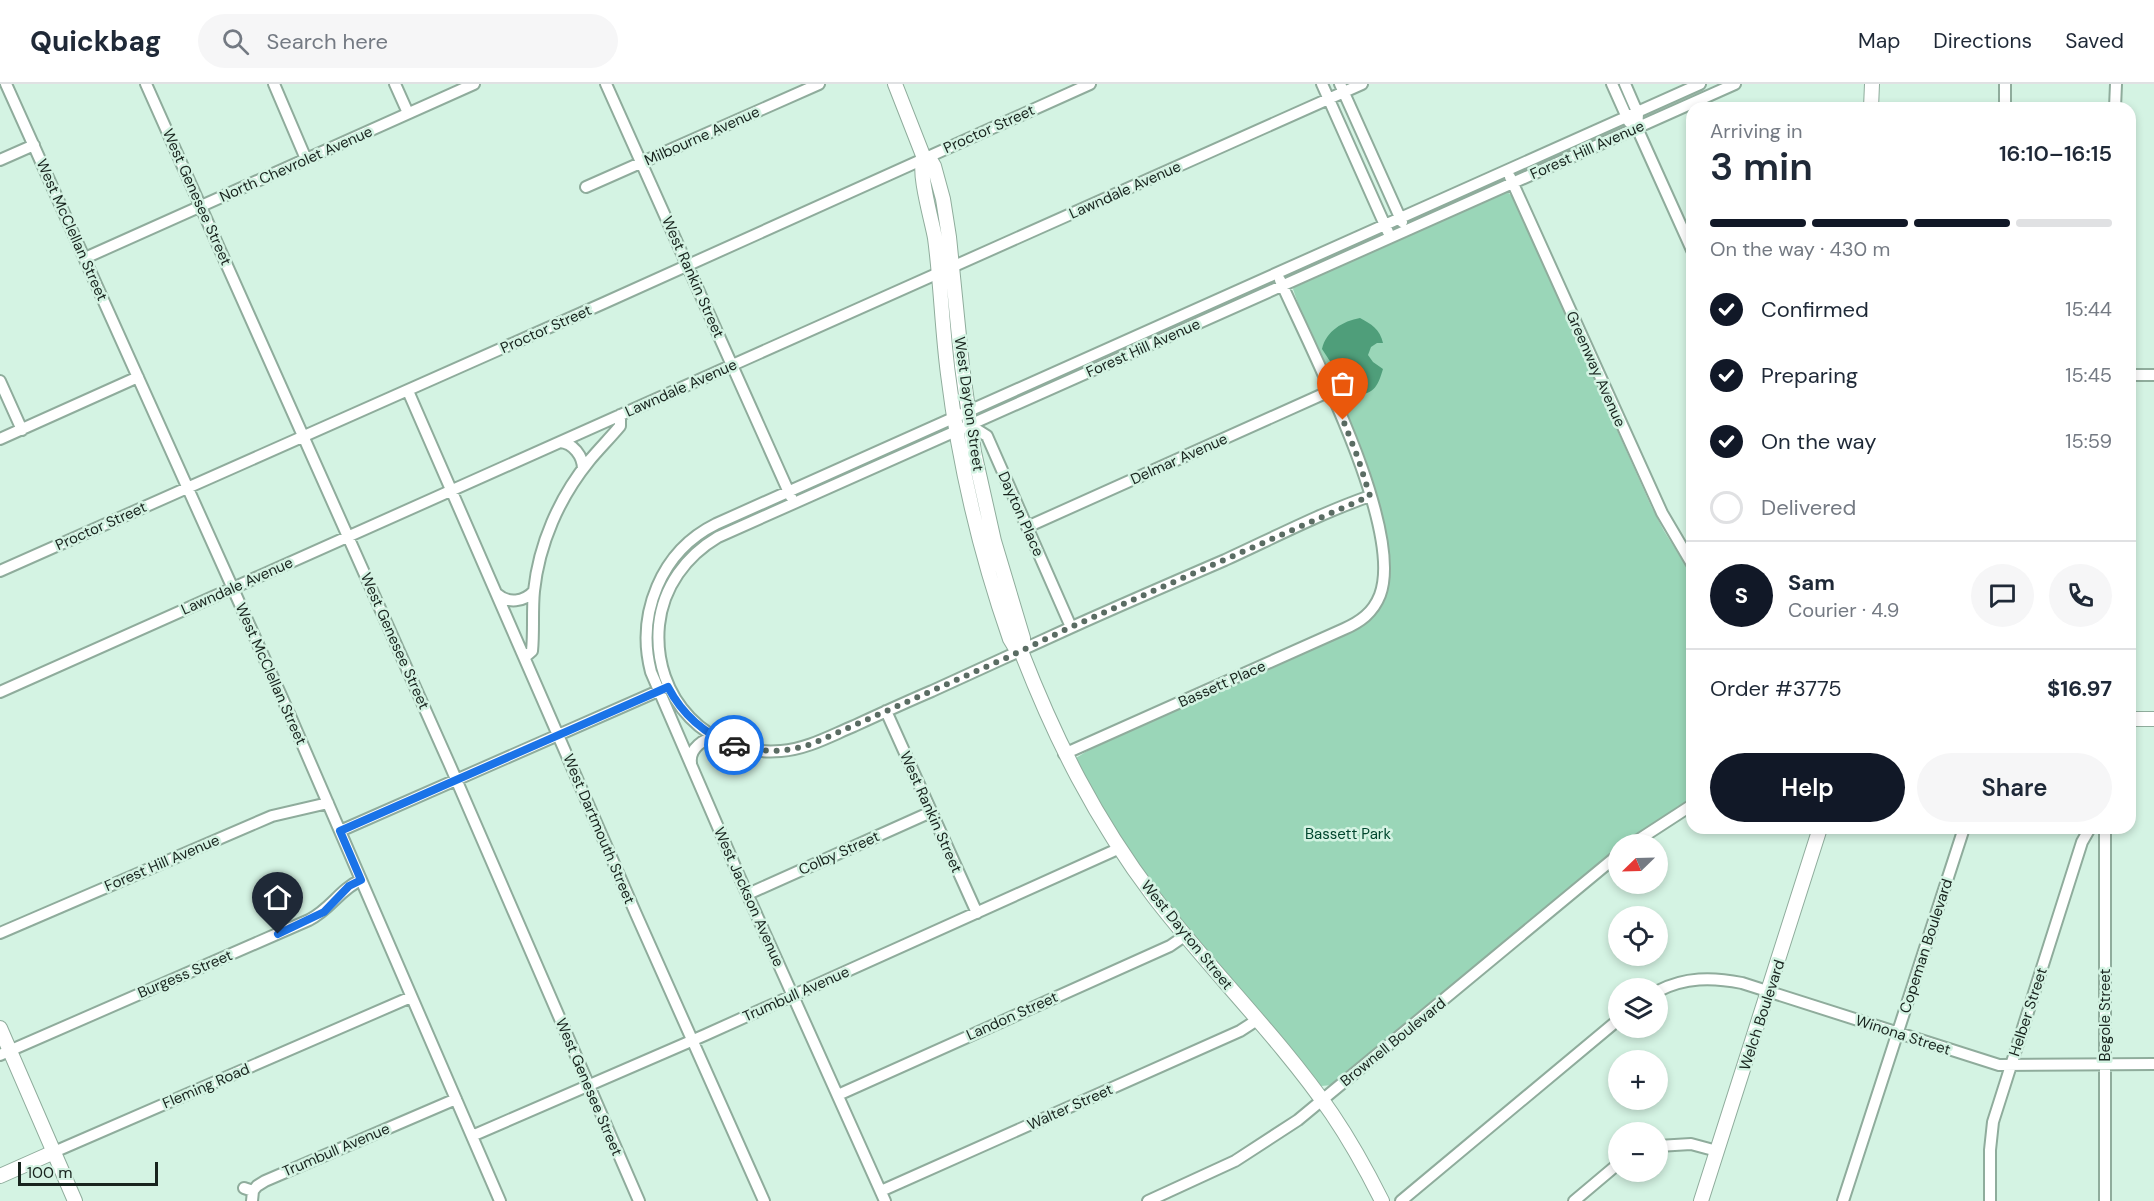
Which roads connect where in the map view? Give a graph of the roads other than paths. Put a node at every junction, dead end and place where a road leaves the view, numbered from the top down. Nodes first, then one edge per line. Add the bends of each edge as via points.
1 (6, 84) edge
2 (146, 84) edge
3 (274, 84) edge
4 (395, 84) edge
5 (474, 84) edge
6 (606, 84) edge
7 (819, 84) edge
8 (895, 84) edge
9 (1090, 84) edge
10 (1322, 84) edge
11 (1362, 84) edge
12 (1612, 84) edge
13 (1625, 84) edge
14 (1700, 84) edge
15 (1735, 84) edge
16 (1872, 84) edge
17 (2005, 84) edge
18 (2116, 84) edge
19 (1342, 88) edge
20 (1329, 99) junction
21 (1695, 102) edge
22 (1871, 102) edge
23 (2005, 102) edge
24 (2115, 102) edge
25 (1686, 106) edge
26 (1637, 112) junction
27 (408, 114) junction
28 (1626, 117) junction
29 (1637, 128) junction
30 (34, 145) junction
31 (924, 158) junction
32 (306, 159) junction
33 (0, 160) edge
34 (641, 163) junction
35 (1507, 170) junction
36 (1513, 183) junction
37 (586, 187) dead end
38 (201, 206) junction
39 (1400, 218) junction
40 (1385, 225) junction
41 (1406, 231) junction
42 (1390, 237) junction
43 (1686, 237) edge
44 (85, 258) junction
45 (687, 265) junction
46 (953, 267) junction
47 (939, 273) junction
48 (1277, 273) junction
49 (1283, 285) junction
50 (1123, 341) junction
51 (1129, 354) junction
52 (732, 365) junction
53 (2136, 375) edge
54 (2154, 375) edge
55 (138, 377) junction
56 (0, 381) edge
57 (1025, 385) junction
58 (408, 391) junction
59 (1330, 391) junction
60 (1030, 398) junction
61 (968, 411) junction
62 (620, 415) junction
63 (961, 424) junction
64 (22, 430) junction
65 (304, 435) junction
66 (0, 439) edge
67 (560, 442) junction
68 (844, 466) junction
69 (583, 469) junction
70 (850, 478) junction
71 (188, 488) junction
72 (452, 490) junction
73 (788, 491) junction
74 (1370, 496) junction
75 (794, 503) junction
76 (1027, 527) junction
77 (349, 536) junction
78 (1686, 554) edge
79 (0, 571) edge
80 (232, 588) junction
81 (534, 591) junction
82 (497, 594) junction
83 (1071, 627) junction
84 (1021, 651) junction
85 (525, 657) junction
86 (664, 689) junction
87 (0, 692) edge
88 (886, 711) junction
89 (2136, 719) edge
90 (2154, 719) edge
91 (559, 735) junction
92 (717, 738) junction
93 (1064, 754) junction
94 (691, 764) junction
95 (457, 781) junction
96 (328, 803) junction
97 (1686, 809) edge
98 (931, 812) junction
99 (340, 831) junction
100 (1647, 834) edge
101 (1818, 834) edge
102 (1962, 834) edge
103 (2087, 834) edge
104 (2105, 834) edge
105 (1120, 848) junction
106 (1608, 863) edge
107 (361, 880) junction
108 (748, 894) junction
109 (977, 913) junction
110 (0, 933) edge
111 (1186, 935) junction
112 (1668, 987) edge
113 (1770, 991) junction
114 (793, 995) junction
115 (411, 997) junction
116 (1257, 1020) junction
117 (0, 1028) edge
118 (1608, 1028) edge
119 (1897, 1033) junction
120 (692, 1040) junction
121 (5, 1053) edge
122 (2105, 1064) junction
123 (2154, 1064) edge
124 (2010, 1066) junction
125 (588, 1085) junction
126 (837, 1095) junction
127 (456, 1099) junction
128 (1322, 1100) junction
129 (472, 1136) junction
130 (1668, 1145) edge
131 (1717, 1151) junction
132 (54, 1152) junction
133 (1608, 1172) edge
134 (0, 1176) edge
135 (250, 1193) edge
136 (883, 1196) edge
137 (75, 1201) edge
138 (499, 1201) edge
139 (639, 1201) edge
140 (764, 1201) edge
141 (1148, 1201) edge
142 (1382, 1201) edge
143 (1401, 1201) edge
144 (1574, 1201) edge
145 (1701, 1201) edge
146 (1843, 1201) edge
147 (1990, 1201) edge
148 (2105, 1201) edge

1 - 30 street, West McClellan Street
2 - 38 street, West Genesee Street
3 - 32 street
4 - 27 street
5 - 27 street, North Chevrolet Avenue
6 - 34 street, West Rankin Street
7 - 34 street, Milbourne Avenue
8 - 31 street, West Dayton Street
9 - 31 street, Proctor Street
10 - 20 street
11 - 19 street, Lawndale Avenue
12 - 28 street
13 - 26 street
14 - 26 street, Forest Hill Avenue
15 - 21 street, Forest Hill Avenue
16 - 22 street
17 - 23 street
18 - 24 street
19 - 20 street, Lawndale Avenue
19 - 39 street
20 - 40 street
20 - 46 street, Lawndale Avenue
25 - 29 street, Forest Hill Avenue
26 - 28 street, Forest Hill Avenue
26 - 29 street
27 - 32 street, North Chevrolet Avenue
28 - 29 street
28 - 35 street, Forest Hill Avenue
29 - 36 street, Forest Hill Avenue
29 - 43 street
30 - 33 street
30 - 44 street, West McClellan Street
31 - 45 street, Proctor Street
31 - 46 street, West Dayton Street via 933,164 937,174
31 - 47 street, West Dayton Street via 921,172
32 - 38 street, North Chevrolet Avenue
34 - 37 street, Milbourne Avenue
34 - 45 street, West Rankin Street
35 - 36 street, Greenway Avenue
35 - 39 street, Forest Hill Avenue
36 - 41 street, Forest Hill Avenue
36 - 78 street, Greenway Avenue via 1656,502
38 - 44 street, North Chevrolet Avenue
38 - 65 street, West Genesee Street
39 - 40 street, Forest Hill Avenue
39 - 41 street
40 - 42 street
40 - 48 street, Forest Hill Avenue
41 - 42 street, Forest Hill Avenue
42 - 49 street, Forest Hill Avenue
44 - 55 street, West McClellan Street
45 - 52 street, West Rankin Street
45 - 58 street, Proctor Street
46 - 47 street, Lawndale Avenue
46 - 61 street, West Dayton Street
47 - 52 street, Lawndale Avenue
47 - 63 street, West Dayton Street via 946,355
48 - 49 street
48 - 50 street, Forest Hill Avenue
49 - 51 street, Forest Hill Avenue
49 - 59 street
50 - 51 street
50 - 57 street, Forest Hill Avenue
51 - 60 street, Forest Hill Avenue
52 - 62 street, Lawndale Avenue
52 - 73 street, West Rankin Street
53 - 54 street
55 - 64 street
55 - 71 street, West McClellan Street
56 - 64 street
57 - 60 street
57 - 61 street, Forest Hill Avenue
58 - 65 street, Proctor Street
58 - 72 street, West Dartmouth Street
59 - 74 street
59 - 76 street, Delmar Avenue
60 - 63 street, Forest Hill Avenue
61 - 63 street, West Dayton Street
62 - 67 street, Lawndale Avenue
62 - 69 street via 620,426
63 - 68 street, Forest Hill Avenue
63 - 70 street, Forest Hill Avenue
63 - 76 street, Dayton Place via 987,436
63 - 84 street, West Dayton Street via 1010,639
64 - 66 street
65 - 71 street, Proctor Street
65 - 77 street, West Genesee Street
67 - 69 street via 574,448
67 - 72 street, Lawndale Avenue
68 - 70 street
68 - 73 street, Forest Hill Avenue
69 - 81 street via 561,503 548,534
70 - 75 street, Forest Hill Avenue
71 - 79 street, Proctor Street
71 - 80 street, West McClellan Street
72 - 77 street, Lawndale Avenue
72 - 82 street, West Dartmouth Street
73 - 75 street, West Rankin Street
73 - 86 street, Forest Hill Avenue via 706,529 683,547 663,573 646,628 648,659
74 - 83 street
74 - 93 street, Bassett Place via 1384,568 1382,589 1374,607 1362,620
75 - 86 street, Forest Hill Avenue via 718,537 682,568 668,592 659,625
76 - 83 street, Dayton Place
77 - 80 street, Lawndale Avenue
77 - 95 street, West Genesee Street
80 - 87 street, Lawndale Avenue
80 - 96 street, West McClellan Street
81 - 82 street via 513,601
81 - 85 street via 532,651
82 - 85 street, West Dartmouth Street
83 - 84 street
84 - 88 street
84 - 93 street, West Dayton Street
85 - 91 street, West Dartmouth Street
86 - 91 street
86 - 92 street via 688,716
86 - 94 street, West Jackson Avenue
88 - 92 street via 814,743 784,751 750,749
88 - 98 street, West Rankin Street
89 - 90 street
91 - 95 street
91 - 120 street, West Dartmouth Street
92 - 94 street via 697,746
93 - 105 street, West Dayton Street
94 - 108 street, West Jackson Avenue
95 - 99 street
95 - 125 street, West Genesee Street
96 - 99 street, West McClellan Street
96 - 110 street, Forest Hill Avenue via 270,817
97 - 100 street
98 - 108 street, Colby Street
98 - 109 street, West Rankin Street
99 - 107 street, West McClellan Street
101 - 113 street, Welch Boulevard
102 - 119 street, Copeman Boulevard
103 - 124 street, Helber Street
104 - 122 street, Begole Street
105 - 109 street, Trumbull Avenue
105 - 111 street, West Dayton Street
106 - 128 street, Brownell Boulevard
107 - 115 street, West McClellan Street
107 - 121 street, Burgess Street via 309,920
108 - 114 street, West Jackson Avenue
109 - 114 street, Trumbull Avenue
111 - 116 street, West Dayton Street
111 - 126 street, Landon Street via 1170,946
112 - 113 street, Winona Street via 1713,978
113 - 119 street, Winona Street
113 - 131 street, Welch Boulevard
114 - 120 street, Trumbull Avenue
114 - 126 street, West Jackson Avenue
115 - 127 street, West McClellan Street
115 - 132 street, Fleming Road
116 - 128 street, West Dayton Street
116 - 136 street, Walter Street
117 - 121 street
118 - 143 street
119 - 124 street, Winona Street
119 - 146 street, Copeman Boulevard
120 - 125 street, Trumbull Avenue
120 - 140 street, West Dartmouth Street
121 - 132 street
122 - 123 street, Winona Street
122 - 124 street, Winona Street
122 - 148 street, Begole Street
124 - 147 street, Helber Street via 1992,1128
125 - 129 street, Trumbull Avenue
125 - 139 street, West Genesee Street
126 - 136 street, West Jackson Avenue
127 - 129 street, West McClellan Street
127 - 135 street, Trumbull Avenue via 265,1181
128 - 141 street, Brownell Boulevard via 1247,1154
128 - 142 street, West Dayton Street via 1357,1153
129 - 138 street, West McClellan Street
130 - 131 street via 1691,1144
131 - 145 street, Welch Boulevard
132 - 134 street, Fleming Road
132 - 137 street
133 - 144 street

